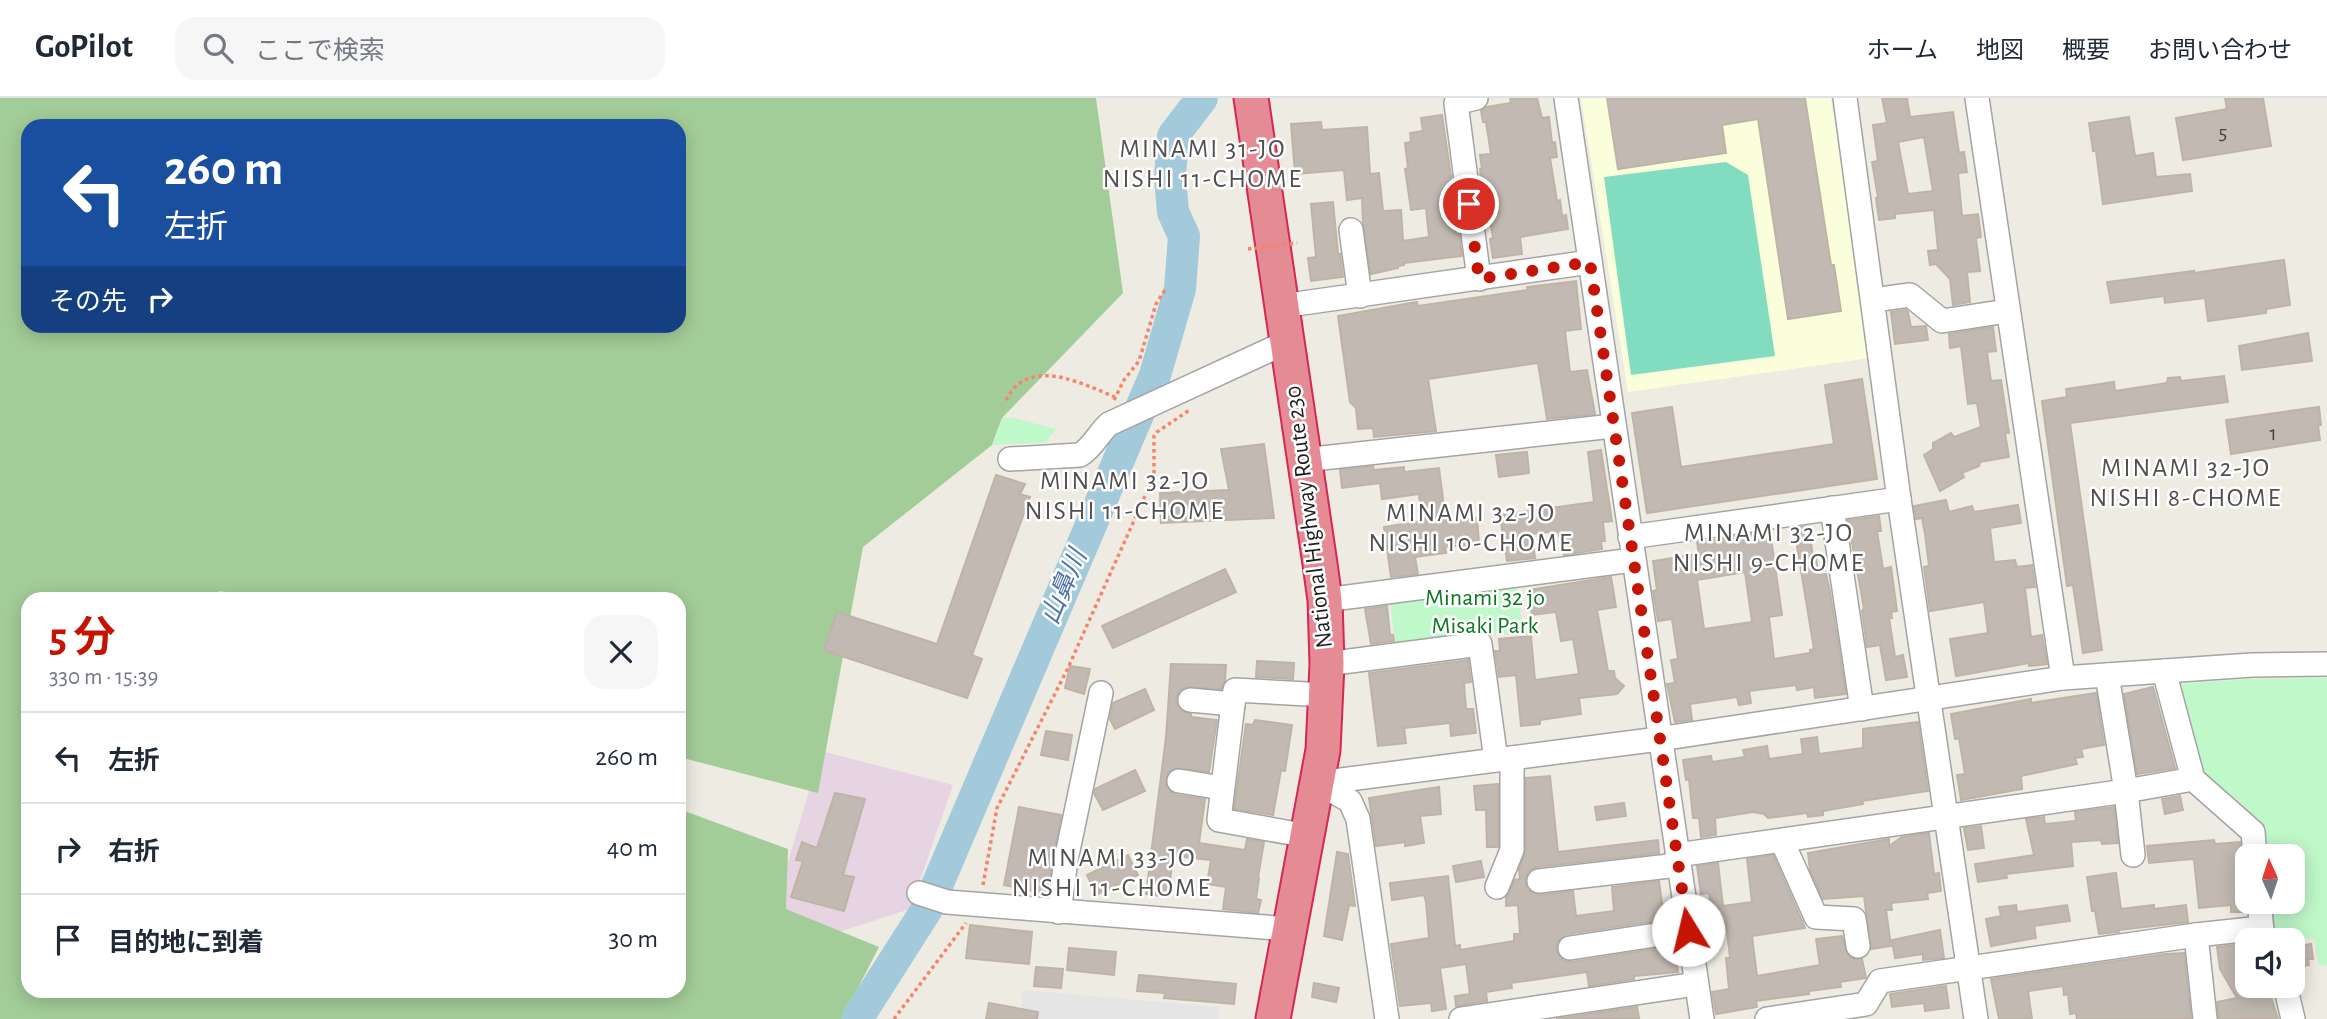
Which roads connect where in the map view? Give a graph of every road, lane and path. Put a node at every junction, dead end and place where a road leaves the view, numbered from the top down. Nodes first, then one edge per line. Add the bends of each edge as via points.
1 (1251, 98) edge
2 (1476, 98) edge
3 (1566, 98) edge
4 (1845, 98) edge
5 (1977, 98) edge
6 (1350, 230) dead end
7 (1297, 243) dead end
8 (1248, 248) dead end
9 (1590, 262) junction
10 (1479, 279) junction
11 (1165, 290) dead end
12 (1360, 296) junction
13 (1873, 300) junction
14 (1282, 306) junction
15 (2007, 311) junction
16 (1287, 342) junction
17 (1193, 397) junction
18 (1006, 400) dead end
19 (1117, 406) junction
20 (1614, 426) junction
21 (1010, 459) dead end
22 (1304, 460) junction
23 (1899, 499) junction
24 (1832, 508) junction
25 (1630, 537) junction
26 (1633, 561) junction
27 (1325, 600) junction
28 (2327, 664) edge
29 (2164, 671) junction
30 (2107, 676) junction
31 (2063, 678) junction
32 (1327, 679) junction
33 (1101, 693) dead end
34 (1929, 699) junction
35 (1190, 700) dead end
36 (1233, 704) junction
37 (1861, 709) junction
38 (1659, 739) junction
39 (1504, 759) junction
40 (2193, 779) junction
41 (1179, 781) dead end
42 (1318, 783) junction
43 (1222, 788) junction
44 (2126, 791) junction
45 (1946, 816) junction
46 (1308, 836) junction
47 (1782, 841) junction
48 (2254, 844) edge
49 (2133, 855) dead end
50 (1677, 860) junction
51 (1539, 881) dead end
52 (1497, 887) dead end
53 (919, 893) dead end
54 (980, 905) junction
55 (1059, 912) junction
56 (1289, 929) junction
57 (1688, 930) junction
58 (2235, 934) edge
59 (2196, 935) junction
60 (1858, 946) dead end
61 (1570, 948) dead end
62 (1968, 968) junction
63 (1696, 984) junction
64 (2288, 998) edge
65 (894, 1019) edge
66 (1273, 1019) edge
67 (1387, 1019) edge
68 (1461, 1019) edge
69 (1702, 1019) edge
70 (1767, 1019) edge
71 (1976, 1019) edge
72 (2205, 1019) edge
73 (2293, 1019) edge

1 - 14 highway, National Highway Route 230
2 - 10 street via 1456,103
3 - 9 street
4 - 13 street
5 - 15 street
6 - 12 street
7 - 8 path, bridge
9 - 10 street
9 - 20 street
10 - 12 street
11 - 19 path
12 - 14 street
13 - 15 street via 1910,295 1942,321
13 - 23 street
14 - 16 highway, National Highway Route 230
15 - 31 street
16 - 17 street
16 - 22 highway, National Highway Route 230
17 - 19 street
17 - 54 path via 1154,436 1154,476 997,808
18 - 19 path via 1027,380 1054,376
19 - 21 street via 1090,449 1080,454
20 - 22 street
20 - 25 street
22 - 27 highway, National Highway Route 230
23 - 24 street
23 - 34 street
24 - 25 street
24 - 37 street
25 - 26 street
26 - 27 street
26 - 38 street
27 - 32 highway, National Highway Route 230
28 - 29 street
29 - 30 street
29 - 40 street
30 - 31 street
30 - 44 street
31 - 34 street
32 - 36 street via 1235,690
32 - 39 street via 1480,644
32 - 42 highway, National Highway Route 230
33 - 55 street
34 - 37 street
34 - 45 street
35 - 36 street
36 - 43 street
37 - 38 street
38 - 39 street
38 - 50 street
39 - 42 street
39 - 52 street via 1512,850
40 - 44 street
40 - 48 street via 2253,832
41 - 43 street
42 - 46 highway, National Highway Route 230
42 - 67 street via 1350,802 1358,819
43 - 46 street via 1219,820
44 - 45 street
44 - 49 street
45 - 47 street
45 - 62 street
46 - 56 highway, National Highway Route 230
47 - 50 street
47 - 60 street via 1816,917 1854,919
50 - 51 street
50 - 57 street
53 - 54 street
54 - 55 street
54 - 65 path
55 - 56 street
56 - 66 highway, National Highway Route 230
57 - 61 street
57 - 63 street
58 - 59 street
59 - 62 street
59 - 72 street
62 - 70 street via 1880,981 1866,1004
62 - 71 street
63 - 68 street
63 - 69 street
64 - 73 street

